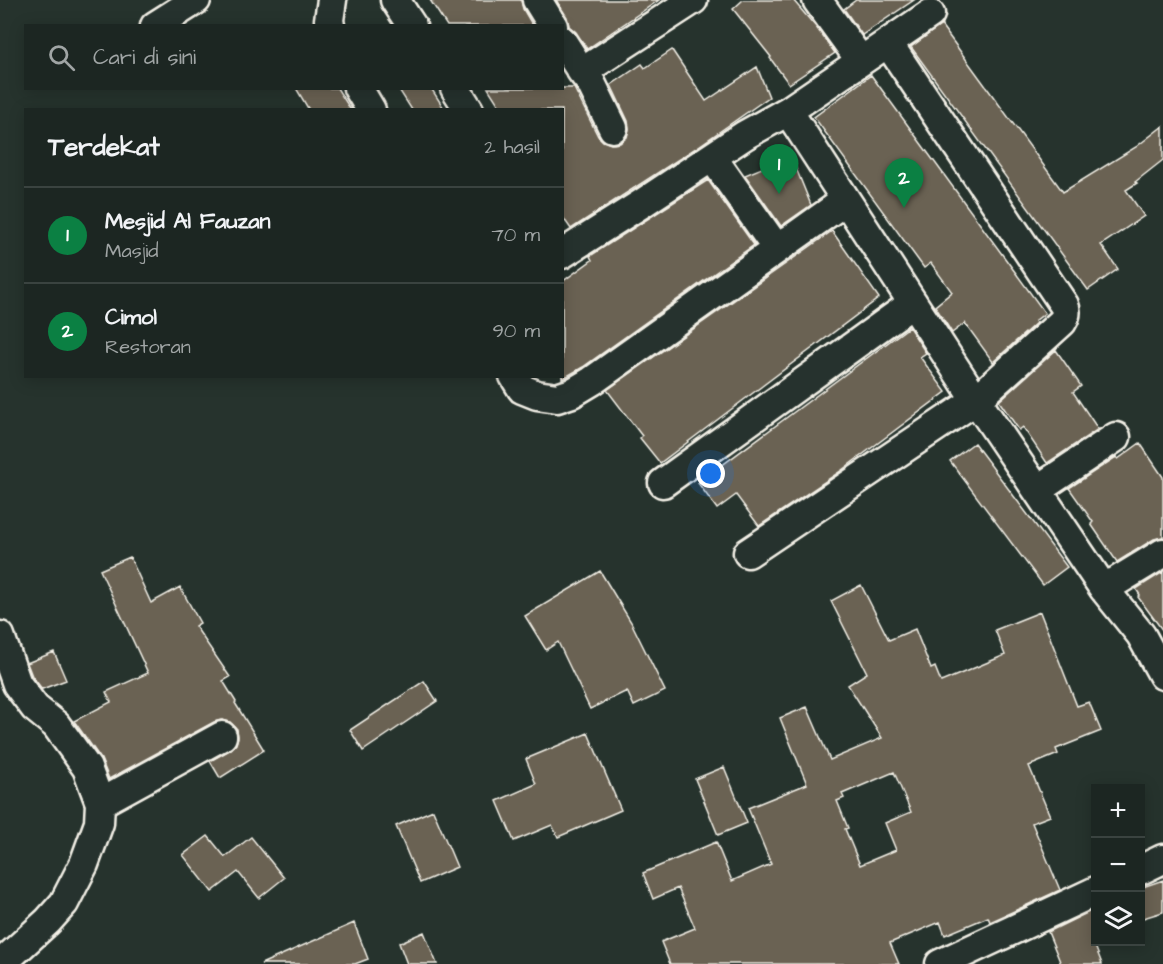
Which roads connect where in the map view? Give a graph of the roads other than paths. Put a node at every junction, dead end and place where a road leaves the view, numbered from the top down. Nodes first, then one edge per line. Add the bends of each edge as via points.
1 (332, 0) edge
2 (395, 0) edge
3 (537, 0) edge
4 (693, 0) edge
5 (817, 0) edge
6 (185, 3) edge
7 (930, 14) dead end
8 (158, 24) edge
9 (330, 24) edge
10 (411, 24) edge
11 (552, 24) edge
12 (888, 43) junction
13 (564, 44) edge
14 (861, 61) junction
15 (582, 72) junction
16 (359, 90) edge
17 (456, 90) edge
18 (370, 108) edge
19 (468, 108) edge
20 (788, 111) junction
21 (613, 128) dead end
22 (712, 157) junction
23 (846, 200) junction
24 (777, 249) junction
25 (564, 253) edge
26 (913, 303) junction
27 (515, 378) edge
28 (976, 400) junction
29 (1116, 437) dead end
30 (663, 483) dead end
31 (1037, 490) junction
32 (748, 553) dead end
33 (1163, 553) edge
34 (1104, 589) junction
35 (0, 636) edge
36 (1163, 675) edge
37 (222, 736) dead end
38 (100, 803) junction
39 (1163, 859) edge
40 (1145, 868) edge
41 (1093, 892) edge
42 (1, 964) edge
43 (940, 964) edge

1 - 9 street
2 - 10 street
3 - 11 street
4 - 15 street
5 - 14 street
6 - 8 street
7 - 12 street
12 - 14 street
12 - 28 street via 1066,311 1062,322
13 - 15 street
14 - 20 street
15 - 21 street
16 - 18 street
17 - 19 street
20 - 22 street
20 - 23 street
22 - 24 street
22 - 25 street
23 - 24 street
23 - 26 street
24 - 27 street via 572,393 557,398 537,395 522,389
26 - 28 street
26 - 30 street
28 - 31 street
28 - 32 street
29 - 31 street
31 - 34 street
33 - 34 street
34 - 36 street via 1141,635
35 - 38 street via 17,684 69,742 87,768
37 - 38 street
38 - 42 street via 99,823 64,903
39 - 40 street
41 - 43 street

